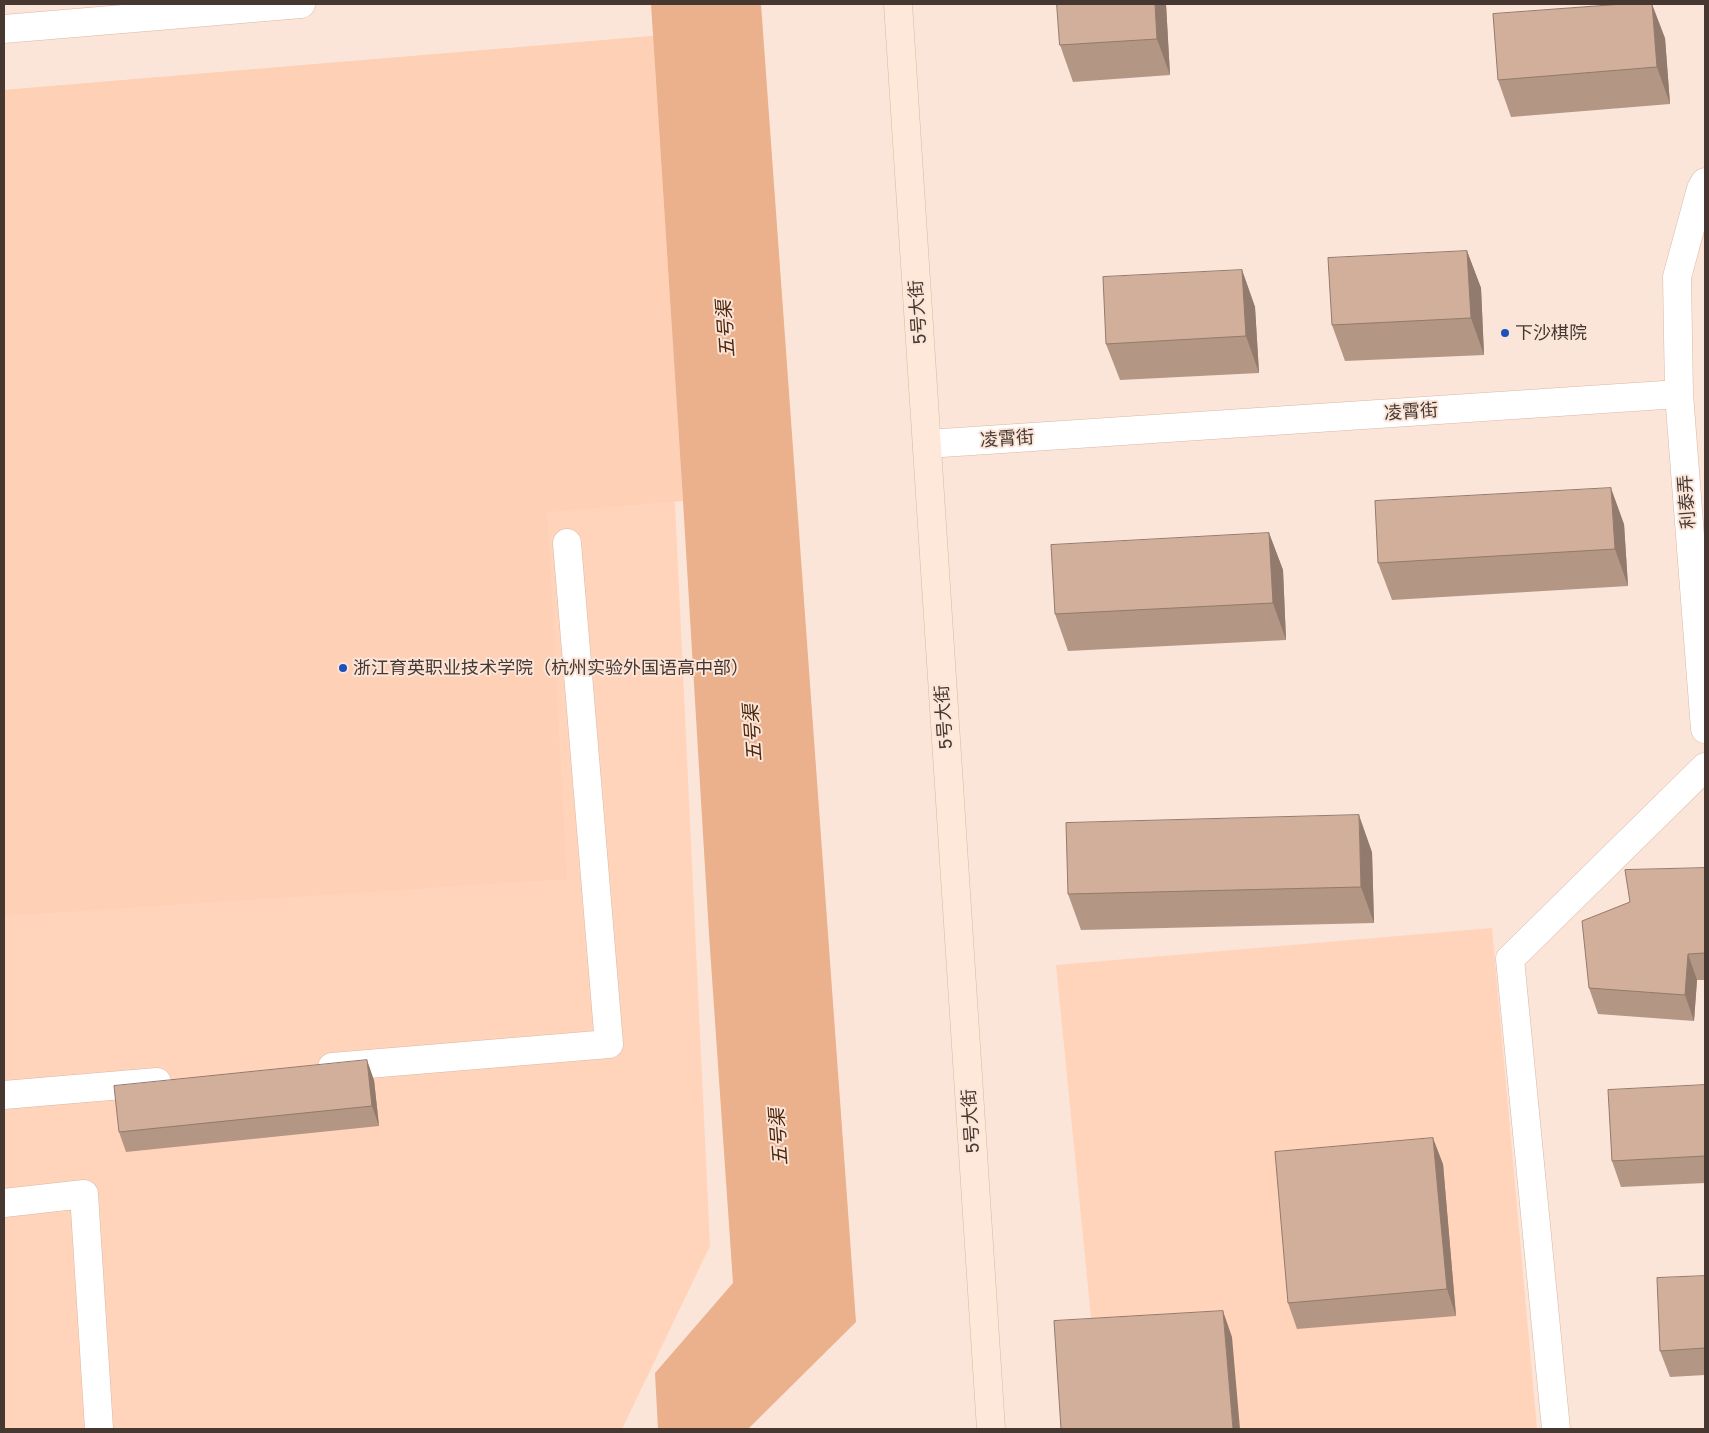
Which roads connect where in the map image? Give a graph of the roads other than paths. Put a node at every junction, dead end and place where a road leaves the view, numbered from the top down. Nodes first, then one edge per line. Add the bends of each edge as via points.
1 (301, 4) edge
2 (898, 4) edge
3 (4, 28) edge
4 (1705, 182) edge
5 (1679, 394) junction
6 (927, 444) junction
7 (567, 543) dead end
8 (1705, 729) edge
9 (1705, 767) edge
10 (311, 1069) edge
11 (182, 1080) edge
12 (4, 1095) edge
13 (4, 1203) edge
14 (98, 1429) edge
15 (991, 1429) edge
16 (1556, 1429) edge

1 - 3 street
2 - 6 main road, 5号大街
4 - 5 street via 1677,277
5 - 6 street, 凌霄街
5 - 8 street, 利泰弄
6 - 15 main road, 5号大街
7 - 10 street via 609,1044
9 - 16 street via 1510,959
11 - 12 street
13 - 14 street via 84,1194

